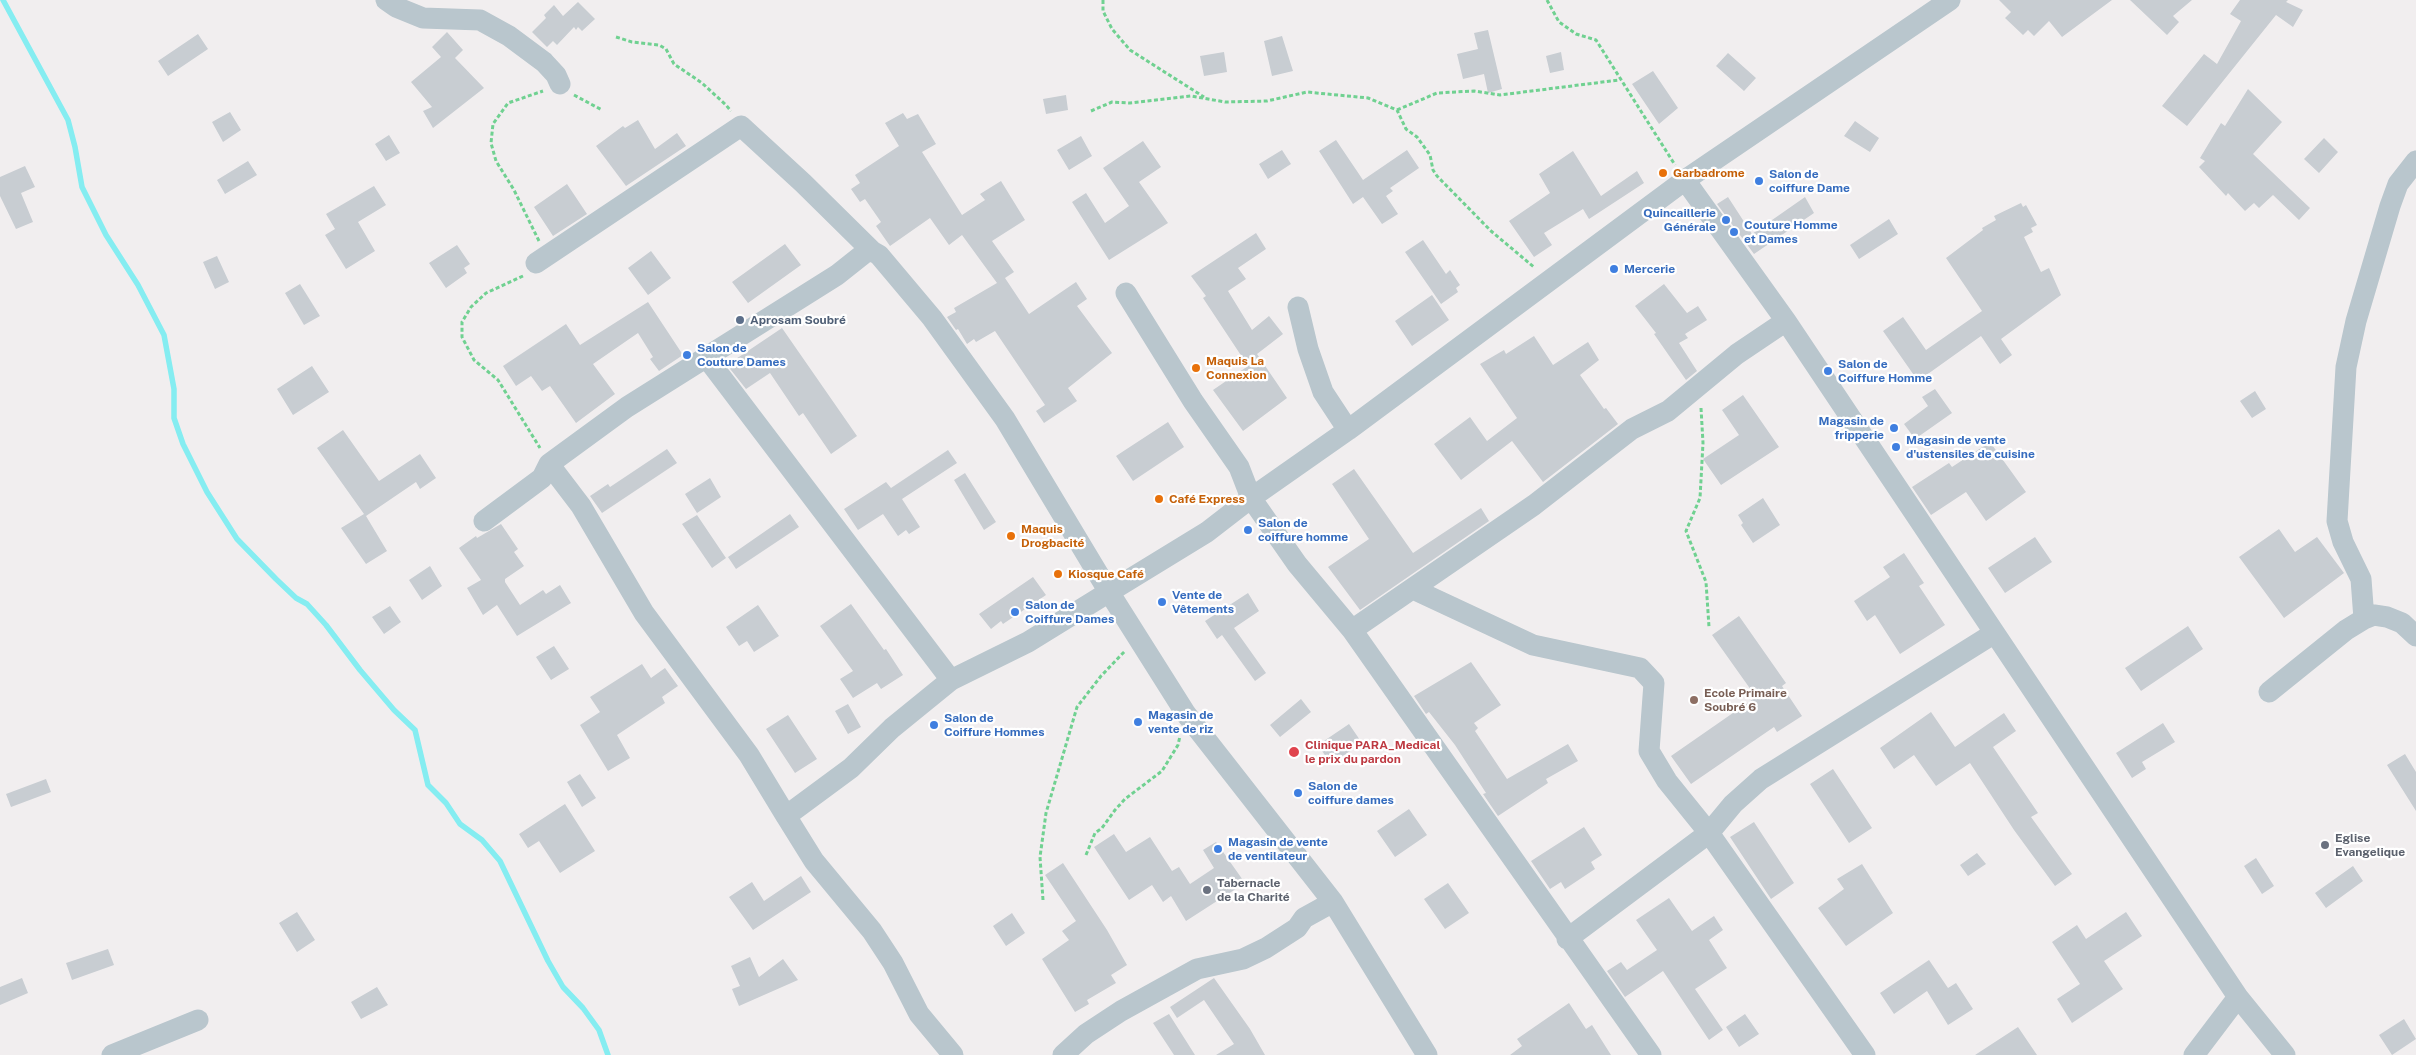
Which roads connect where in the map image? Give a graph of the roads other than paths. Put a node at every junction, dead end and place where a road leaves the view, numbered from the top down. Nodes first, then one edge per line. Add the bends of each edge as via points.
1 (386, 0) edge
2 (1950, 0) edge
3 (560, 84) road end
4 (2416, 161) edge
5 (1684, 180) junction
6 (872, 251) junction
7 (536, 264) road end
8 (1126, 292) dead end
9 (1298, 307) dead end
10 (1786, 321) junction
11 (706, 357) junction
12 (1348, 430) junction
13 (549, 464) junction
14 (1251, 498) junction
15 (484, 521) dead end
16 (1413, 589) junction
17 (1109, 592) junction
18 (2364, 619) junction
19 (1352, 630) junction
20 (1993, 634) junction
21 (2416, 636) edge
22 (951, 680) junction
23 (2269, 692) dead end
24 (786, 816) junction
25 (1709, 833) junction
26 (1333, 902) junction
27 (1567, 939) junction
28 (2238, 997) junction
29 (198, 1020) dead end
30 (112, 1055) edge
31 (953, 1055) edge
32 (1064, 1055) edge
33 (1427, 1055) edge
34 (1651, 1055) edge
35 (1865, 1055) edge
36 (2194, 1055) edge
37 (2285, 1055) edge

1 - 3 street via 423,18 480,20 544,62
2 - 5 street
4 - 18 street via 2398,184 2390,206 2356,320 2346,367 2337,521 2361,579
5 - 10 street
5 - 12 street
6 - 7 street via 740,126
6 - 11 street
6 - 17 street via 879,255 932,318 1005,419
8 - 14 street via 1193,401 1239,467
9 - 12 street via 1323,392
10 - 16 street via 1737,354 1668,411 1632,429 1534,505
10 - 20 street
11 - 13 street via 627,407
11 - 22 street
12 - 14 street
13 - 15 street via 542,478
13 - 24 street via 581,506 644,613 749,755
14 - 17 street via 1207,532
14 - 19 street via 1298,564
16 - 19 street
16 - 25 street via 1533,645 1640,668 1654,684 1649,751 1667,781
17 - 22 street via 1028,642
17 - 26 street via 1186,714
18 - 21 street via 2374,615 2388,617 2402,623
18 - 23 street
19 - 27 street
20 - 25 street via 1761,779 1733,804
20 - 28 street
22 - 24 street via 892,728 851,768
24 - 31 street via 814,861 872,931 893,963 919,1014
25 - 27 street
25 - 35 street
26 - 32 street via 1304,918 1297,928 1266,948 1243,959 1197,969 1121,1011 1086,1034
26 - 33 street
27 - 34 street
28 - 36 street
28 - 37 street
29 - 30 street

